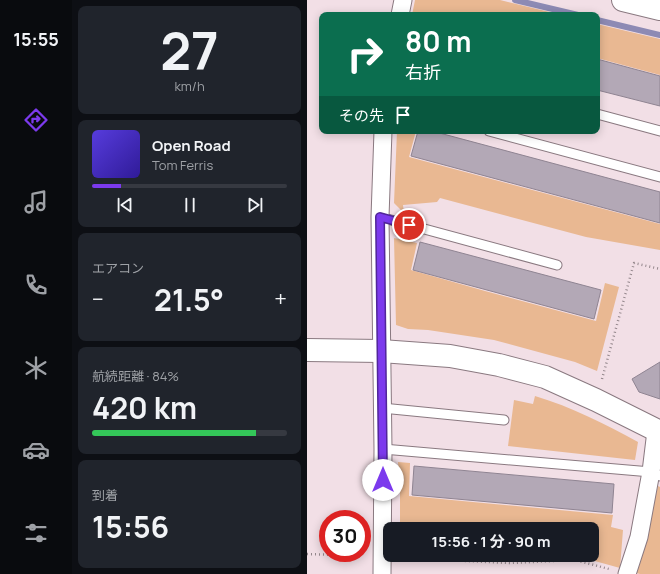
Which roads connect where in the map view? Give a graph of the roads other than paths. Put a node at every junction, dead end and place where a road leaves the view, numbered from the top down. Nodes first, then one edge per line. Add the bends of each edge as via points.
1 (403, 0) edge
2 (623, 0) edge
3 (660, 9) edge
4 (401, 12) edge
5 (600, 115) edge
6 (660, 131) edge
7 (383, 134) edge
8 (500, 134) edge
9 (660, 177) edge
10 (380, 217) junction
11 (557, 265) dead end
12 (307, 350) edge
13 (381, 351) junction
14 (382, 408) junction
15 (504, 420) dead end
16 (658, 432) edge
17 (383, 449) junction
18 (656, 474) edge
19 (382, 566) edge
20 (627, 574) edge

1 - 4 street
2 - 3 street
5 - 6 lane
7 - 10 street
8 - 9 lane
10 - 11 lane
10 - 13 street
12 - 13 street
13 - 14 street
13 - 16 street via 450,356 499,364 545,377
14 - 15 lane
14 - 17 street
16 - 18 street
17 - 18 lane
17 - 19 street
18 - 20 street

